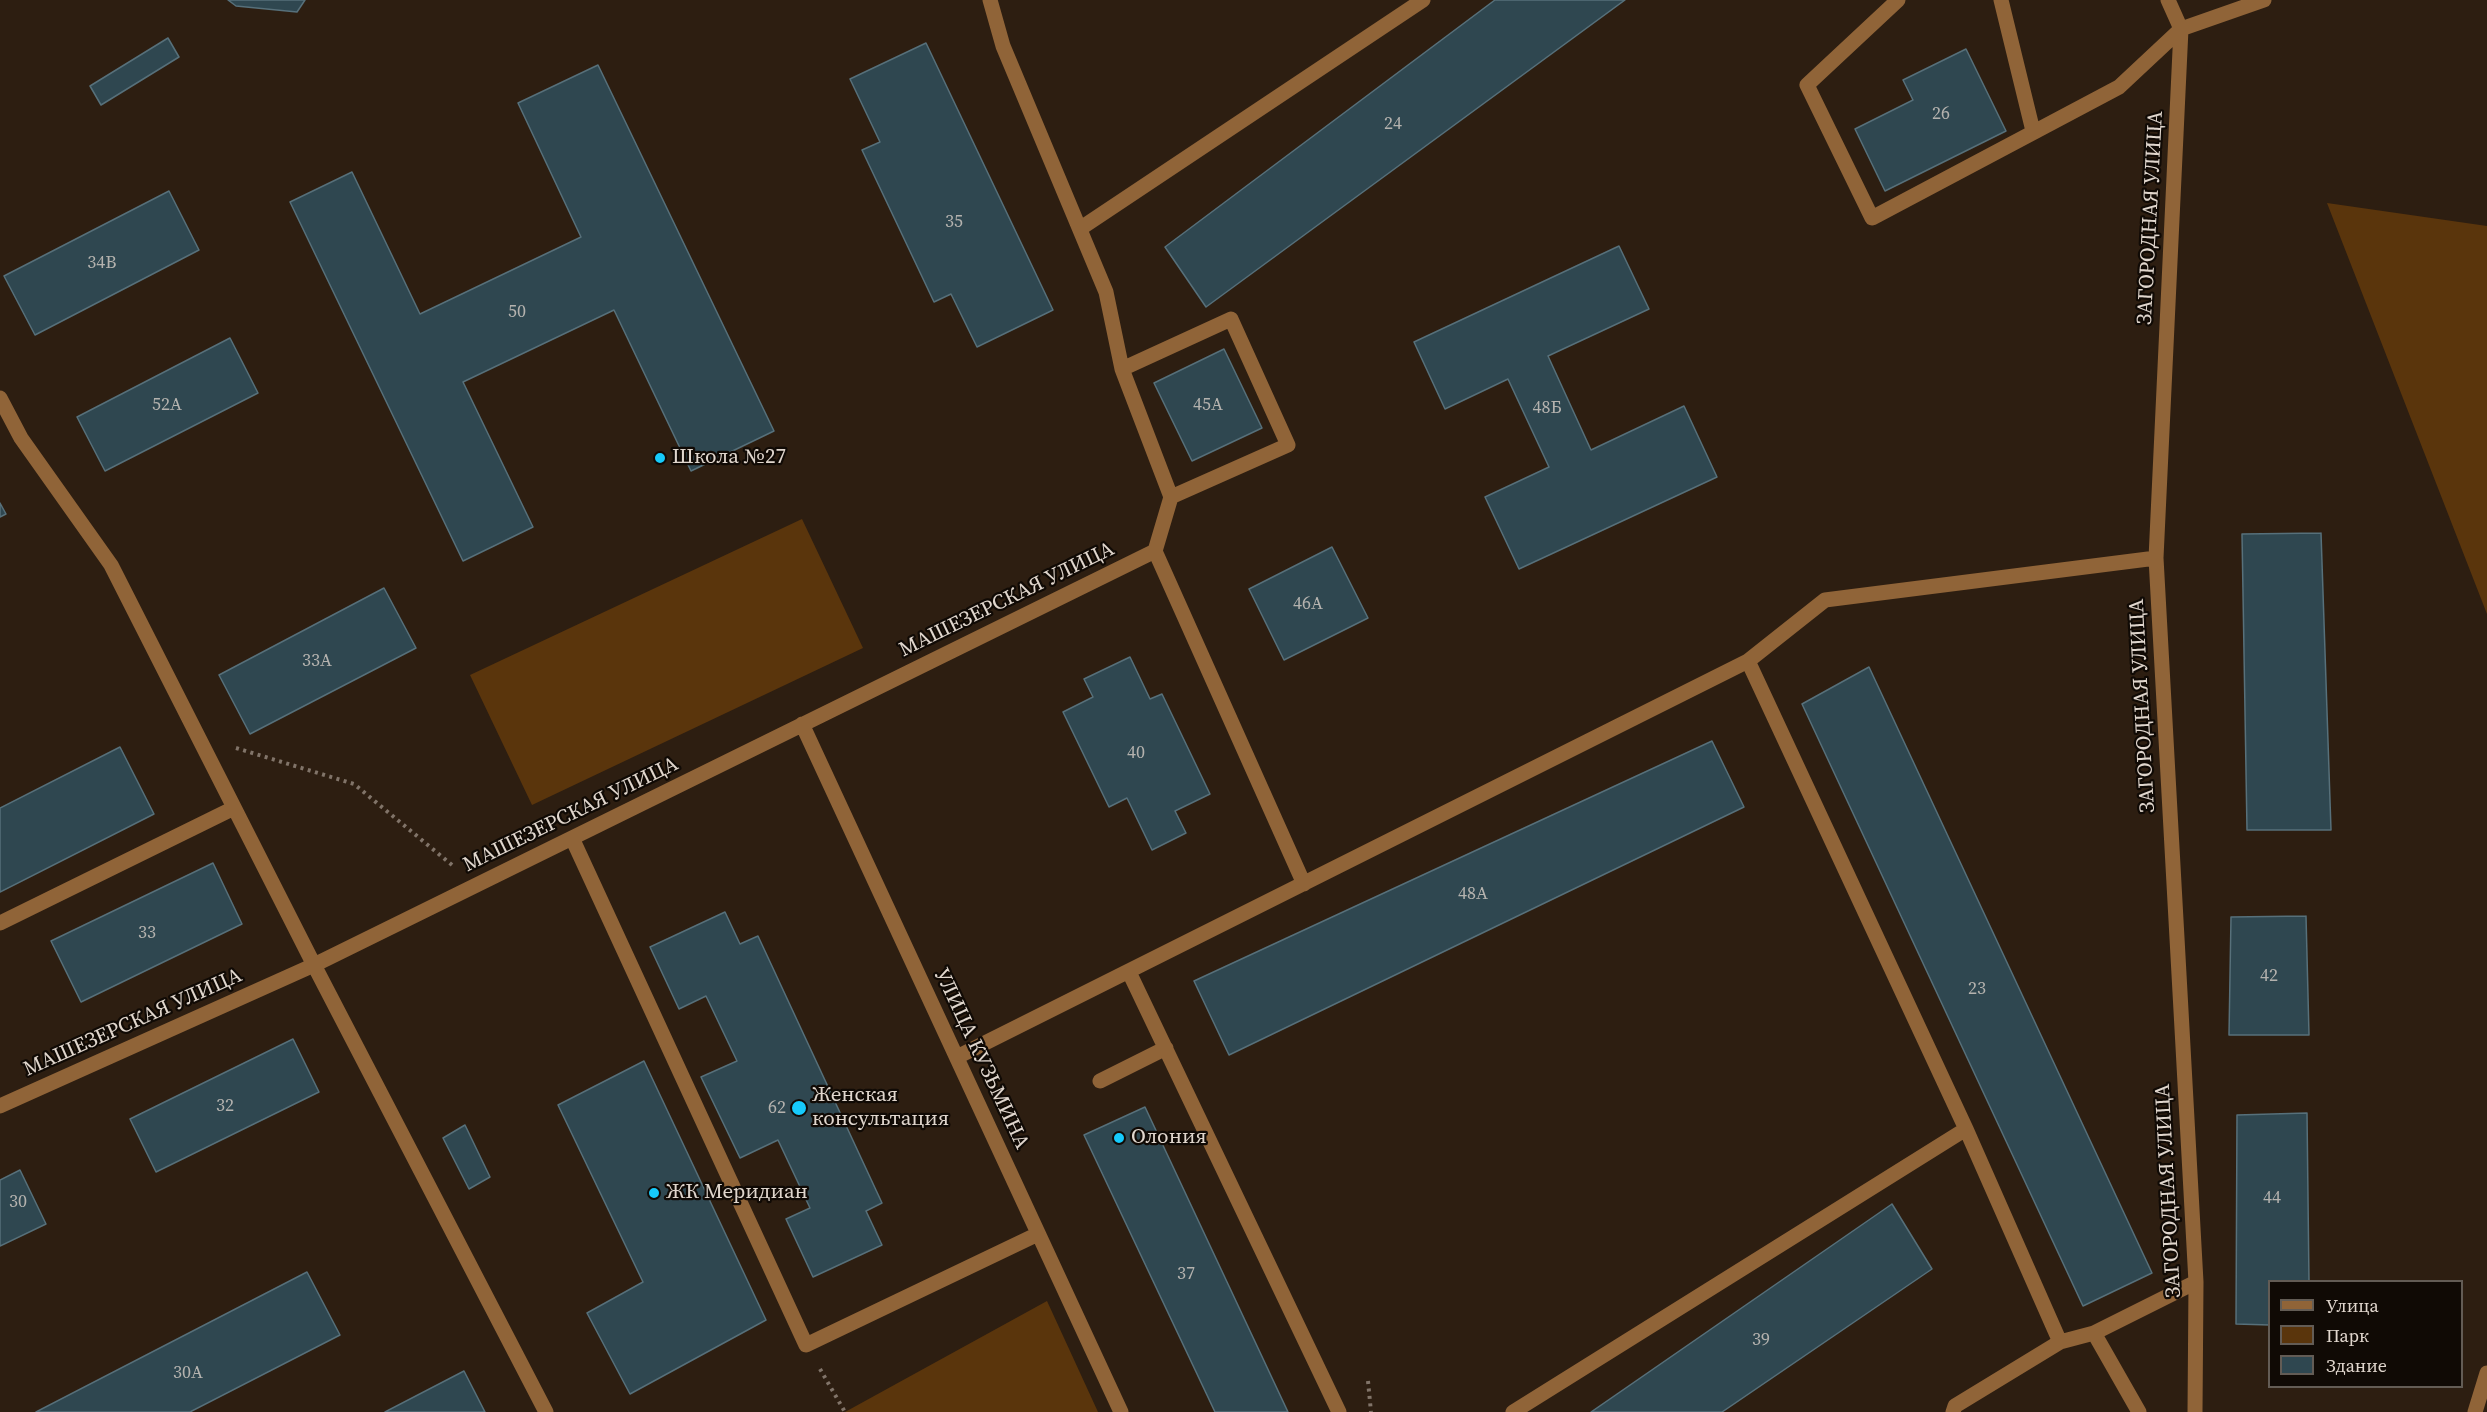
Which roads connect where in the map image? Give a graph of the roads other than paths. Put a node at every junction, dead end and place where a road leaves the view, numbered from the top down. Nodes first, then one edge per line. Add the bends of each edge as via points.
1 (990, 0) edge
2 (1423, 0) edge
3 (1898, 0) edge
4 (2001, 0) edge
5 (2168, 0) edge
6 (2264, 0) edge
7 (2181, 29) junction
8 (2033, 131) junction
9 (1081, 228) junction
10 (1122, 369) junction
11 (0, 398) edge
12 (1171, 497) junction
13 (1155, 551) junction
14 (2156, 558) junction
15 (1748, 662) junction
16 (802, 724) junction
17 (234, 808) junction
18 (572, 838) junction
19 (1304, 884) junction
20 (0, 923) edge
21 (314, 965) junction
22 (1129, 972) junction
23 (1166, 1048) junction
24 (957, 1058) junction
25 (1100, 1081) dead end
26 (0, 1106) edge
27 (1965, 1129) junction
28 (1038, 1234) junction
29 (2196, 1282) junction
30 (2094, 1333) junction
31 (2060, 1342) junction
32 (2487, 1373) edge
33 (546, 1412) edge
34 (1120, 1412) edge
35 (1339, 1412) edge
36 (1512, 1412) edge
37 (1953, 1412) edge
38 (2139, 1412) edge
39 (2195, 1412) edge
40 (2475, 1412) edge

1 - 9 street via 1003,46
2 - 9 street
3 - 8 street via 1807,85 1872,218
4 - 8 street
5 - 7 street, ЗАГОРОДНАЯ УЛИЦА
6 - 7 street
7 - 8 street via 2119,87
7 - 14 street, ЗАГОРОДНАЯ УЛИЦА
9 - 10 street via 1106,292
10 - 12 street
10 - 12 street via 1231,319 1288,445
11 - 17 street via 21,438 111,565
12 - 13 street
13 - 16 street, МАШЕЗЕРСКАЯ УЛИЦА
13 - 19 street
14 - 15 street via 1826,600
14 - 29 street, ЗАГОРОДНАЯ УЛИЦА
15 - 19 street
15 - 27 street
16 - 18 street, МАШЕЗЕРСКАЯ УЛИЦА
16 - 24 street, УЛИЦА КУЗЬМИНА
17 - 20 street
17 - 21 street
18 - 21 street, МАШЕЗЕРСКАЯ УЛИЦА
18 - 28 street via 806,1345
19 - 22 street
21 - 26 street, МАШЕЗЕРСКАЯ УЛИЦА
21 - 33 street
22 - 23 street
22 - 24 street
23 - 25 street
23 - 35 street
24 - 28 street, УЛИЦА КУЗЬМИНА
27 - 31 street
27 - 36 street
28 - 34 street, УЛИЦА КУЗЬМИНА
29 - 30 street
29 - 39 street, ЗАГОРОДНАЯ УЛИЦА
30 - 31 street
30 - 38 street
31 - 37 street via 1955,1406
32 - 40 street

